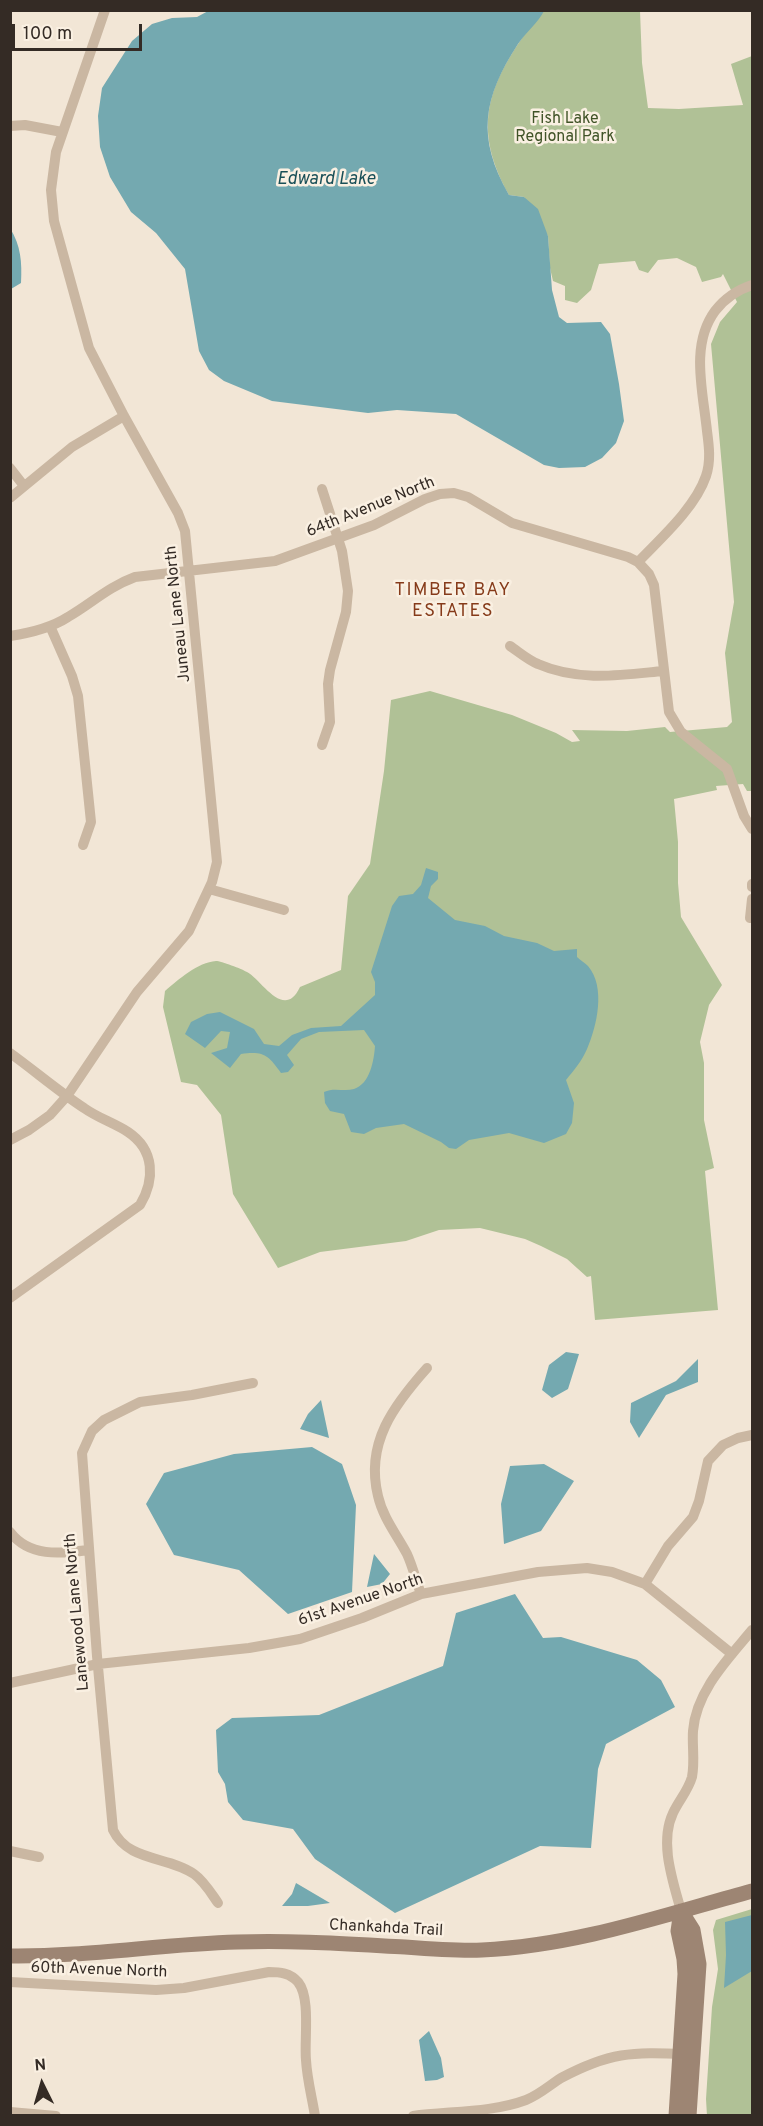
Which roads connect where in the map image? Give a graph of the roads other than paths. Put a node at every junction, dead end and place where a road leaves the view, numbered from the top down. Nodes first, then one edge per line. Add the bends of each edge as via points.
1 (105, 10) edge
2 (10, 126) edge
3 (62, 132) junction
4 (753, 285) edge
5 (124, 416) junction
6 (10, 468) edge
7 (24, 486) junction
8 (322, 489) dead end
9 (10, 498) edge
10 (338, 539) junction
11 (638, 562) junction
12 (190, 570) junction
13 (50, 626) junction
14 (10, 636) edge
15 (510, 646) dead end
16 (663, 670) junction
17 (322, 745) dead end
18 (753, 829) edge
19 (83, 845) dead end
20 (209, 889) junction
21 (753, 899) edge
22 (284, 910) dead end
23 (750, 918) dead end
24 (10, 1053) edge
25 (68, 1096) junction
26 (10, 1140) edge
27 (10, 1299) edge
28 (427, 1368) dead end
29 (253, 1383) dead end
30 (753, 1435) edge
31 (10, 1532) edge
32 (88, 1550) junction
33 (645, 1584) junction
34 (421, 1594) junction
35 (753, 1630) edge
36 (732, 1653) junction
37 (98, 1664) junction
38 (10, 1683) edge
39 (10, 1851) edge
40 (39, 1857) dead end
41 (753, 1891) edge
42 (218, 1903) dead end
43 (681, 1911) junction
44 (10, 1956) edge
45 (10, 1982) edge
46 (687, 2055) junction
47 (10, 2112) edge
48 (56, 2115) edge
49 (315, 2115) edge
50 (413, 2115) edge
51 (676, 2115) edge
52 (689, 2115) edge

1 - 3 street, Juneau Lane North
2 - 3 street
3 - 5 street, Juneau Lane North via 52,174 54,221 89,348
4 - 11 street via 720,304 701,343 709,448 706,476 696,497
5 - 7 street via 72,447
5 - 12 street, Juneau Lane North via 178,513 185,531
6 - 7 street
7 - 9 street
8 - 10 street
10 - 11 street, 64th Avenue North via 425,499 454,493 512,523
10 - 12 street, 64th Avenue North via 275,561
10 - 17 street via 348,591 330,670 330,722
11 - 16 street via 654,585
12 - 13 street, 64th Avenue North via 135,577 116,584
12 - 20 street, Juneau Lane North via 217,851
13 - 14 street, 64th Avenue North
13 - 19 street via 78,696 91,822
15 - 16 street via 536,663 573,674
16 - 18 street via 666,699 674,722 727,769 744,816
20 - 22 street
20 - 25 street, Juneau Lane North via 189,931 137,992
21 - 23 street
24 - 25 street
25 - 26 street, Juneau Lane North via 50,1115
25 - 27 street via 140,1143 150,1167 147,1193 135,1209
28 - 34 street via 395,1406 384,1426 375,1472 386,1520 407,1555
29 - 32 street, Lanewood Lane North via 140,1401 92,1431 82,1460
30 - 33 street via 723,1445 708,1461 693,1517 668,1546
31 - 32 street via 37,1552
32 - 37 street, Lanewood Lane North
33 - 34 street, 61st Avenue North via 587,1568 538,1572
33 - 36 street, 61st Avenue North
34 - 37 street, 61st Avenue North via 300,1640
35 - 36 street
36 - 43 street via 699,1704 689,1787 672,1814 668,1831 670,1868
37 - 38 street, 61st Avenue North
37 - 42 street, Lanewood Lane North via 111,1814 117,1838 131,1850 193,1872
39 - 40 street
41 - 43 street, Chankahda Trail
43 - 44 street, Chankahda Trail via 562,1940 481,1950 236,1942
43 - 46 street via 693,1930 699,1964
45 - 49 street, 60th Avenue North via 156,1989 184,1988 269,1972 292,1976 300,1984 304,1999 306,2059
46 - 50 street via 646,2052 600,2059 527,2100 494,2108
46 - 51 street
46 - 52 street
47 - 48 street

